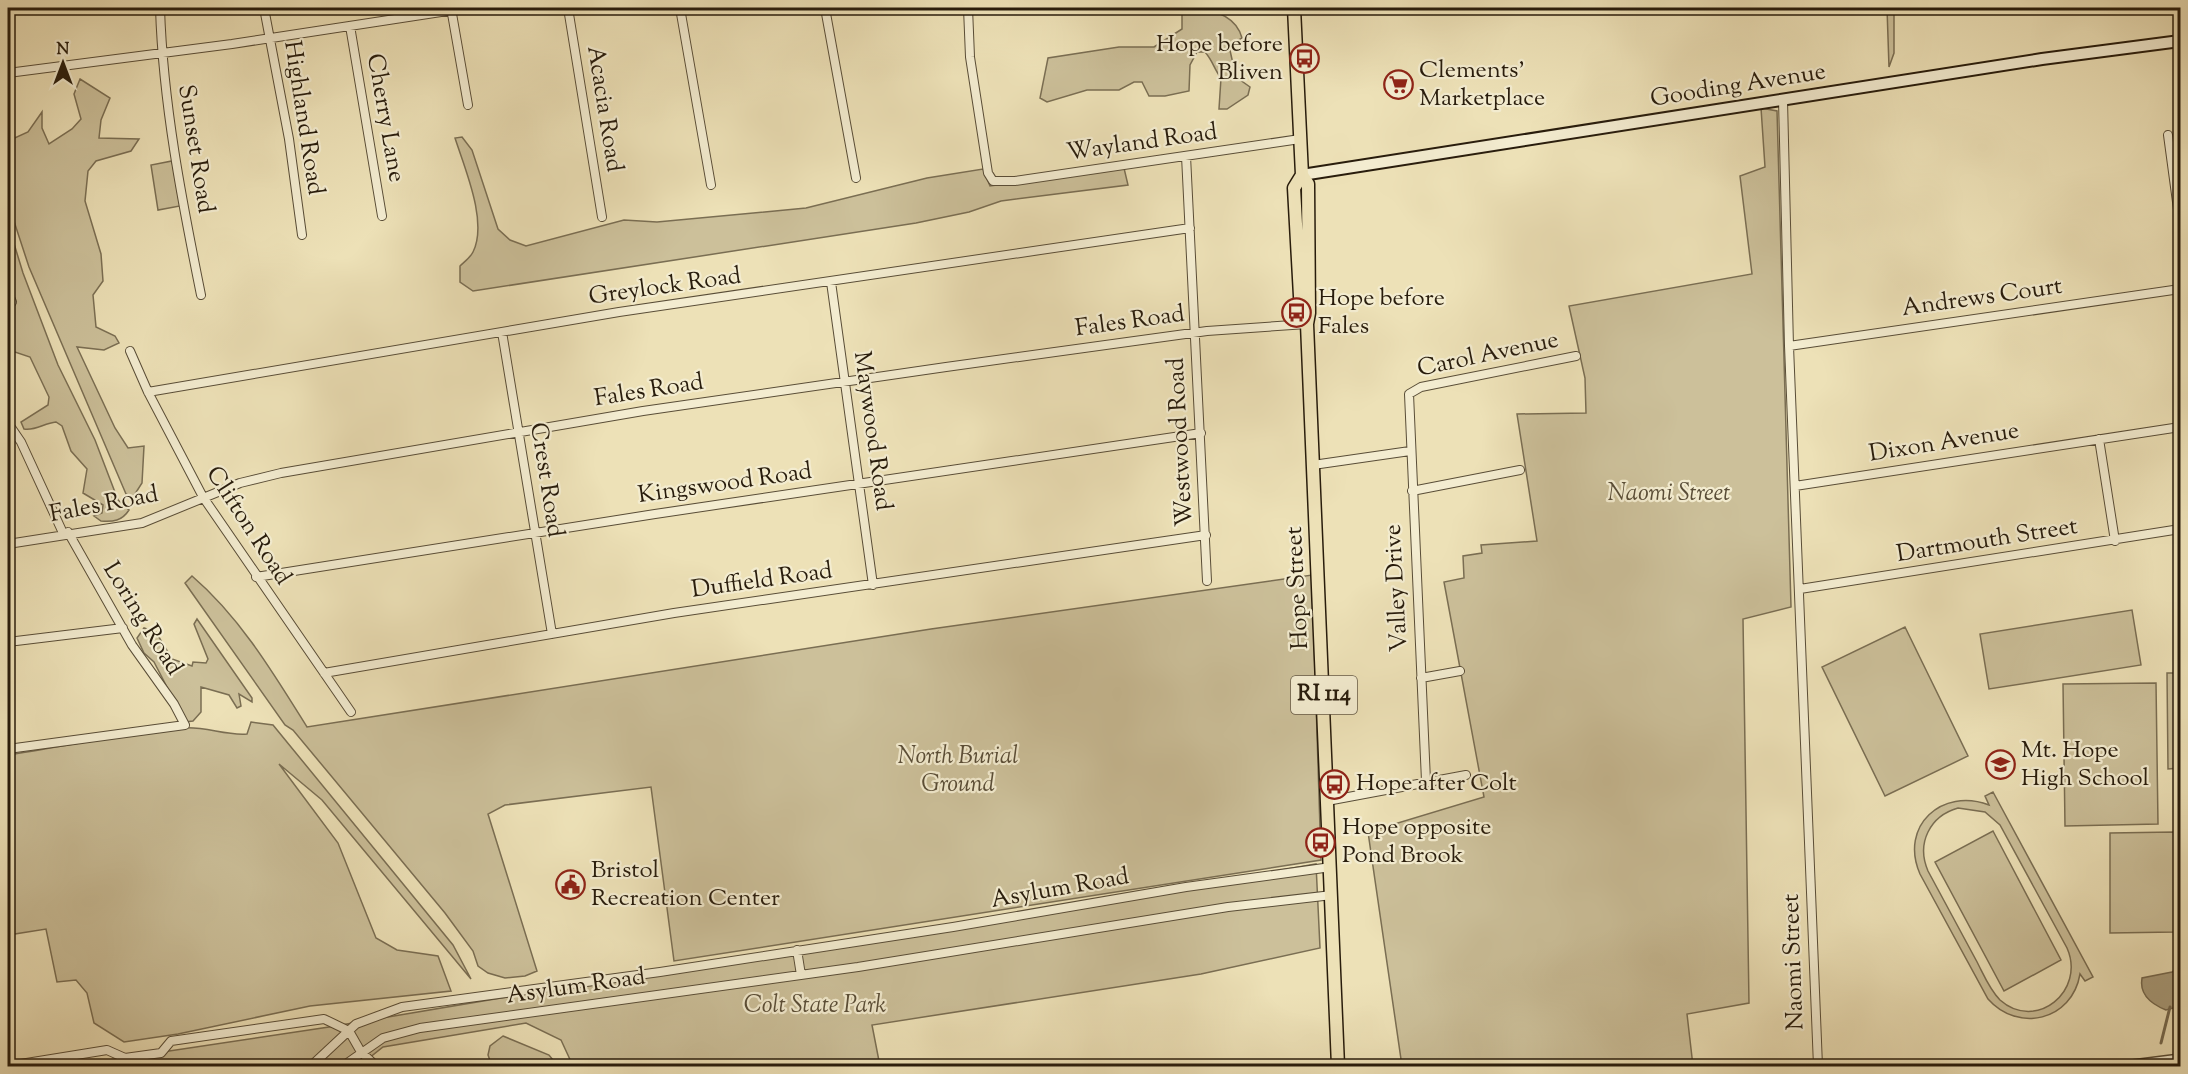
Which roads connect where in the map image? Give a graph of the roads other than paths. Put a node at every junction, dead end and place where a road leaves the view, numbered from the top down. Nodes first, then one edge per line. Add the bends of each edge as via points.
1 (160, 8) edge
2 (264, 8) edge
3 (467, 8) edge
4 (568, 8) edge
5 (680, 8) edge
6 (825, 8) edge
7 (968, 8) edge
8 (1294, 8) edge
9 (451, 9) edge
10 (350, 26) junction
11 (270, 38) junction
12 (2181, 41) edge
13 (161, 52) junction
14 (8, 73) edge
15 (1783, 100) junction
16 (468, 105) dead end
17 (2168, 135) dead end
18 (1300, 139) junction
19 (1186, 156) junction
20 (1302, 175) junction
21 (856, 178) dead end
22 (711, 185) dead end
23 (382, 216) dead end
24 (602, 217) dead end
25 (2181, 224) edge
26 (1190, 228) junction
27 (302, 235) dead end
28 (831, 282) junction
29 (2181, 289) edge
30 (8, 293) edge
31 (201, 295) dead end
32 (12, 302) dead end
33 (1306, 324) junction
34 (502, 332) junction
35 (1195, 333) junction
36 (1789, 346) junction
37 (130, 351) dead end
38 (1576, 356) dead end
39 (846, 382) junction
40 (148, 392) junction
41 (1409, 394) joint
42 (8, 423) edge
43 (2181, 427) edge
44 (518, 432) junction
45 (1201, 434) junction
46 (2098, 439) junction
47 (1410, 451) junction
48 (1313, 465) junction
49 (1520, 470) dead end
50 (860, 483) junction
51 (1795, 486) junction
52 (1412, 491) junction
53 (203, 497) junction
54 (2181, 529) edge
55 (65, 533) junction
56 (534, 533) junction
57 (1206, 535) junction
58 (2115, 541) junction
59 (8, 543) edge
60 (256, 577) junction
61 (1207, 581) dead end
62 (873, 585) junction
63 (1800, 589) junction
64 (123, 628) junction
65 (552, 634) junction
66 (8, 642) edge
67 (1460, 671) dead end
68 (324, 673) junction
69 (1421, 678) junction
70 (351, 711) dead end
71 (8, 749) edge
72 (1466, 775) dead end
73 (1426, 781) junction
74 (1327, 801) junction
75 (1331, 867) junction
76 (1332, 895) junction
77 (797, 950) junction
78 (801, 975) junction
79 (349, 1031) junction
80 (361, 1052) junction
81 (2181, 1059) edge
82 (1338, 1065) edge
83 (8, 1066) edge
84 (311, 1066) edge
85 (343, 1066) edge
86 (376, 1066) edge
87 (1323, 1066) edge
88 (1818, 1066) edge
89 (2125, 1066) edge

1 - 13 street, Sunset Road
2 - 11 street, Highland Road
3 - 9 street
4 - 24 street, Acacia Road
5 - 22 street
6 - 21 street
7 - 19 street, Wayland Road via 972,73 991,179 1015,181
8 - 18 main road, Hope Street / RI 114
9 - 10 street
9 - 16 street
10 - 11 street
10 - 23 street, Cherry Lane
11 - 13 street
11 - 27 street, Highland Road
12 - 15 main road, Gooding Avenue
13 - 14 street
13 - 31 street, Sunset Road
15 - 20 main road, Gooding Avenue
15 - 36 street, Naomi Street
17 - 25 street
18 - 19 street, Wayland Road
18 - 20 main road, Hope Street / RI 114
19 - 26 street, Westwood Road
20 - 33 main road, Hope Street / RI 114 via 1294,188 1301,314
26 - 28 street, Greylock Road
26 - 35 street, Westwood Road
28 - 34 street, Greylock Road
28 - 39 street, Maywood Road
29 - 36 street, Andrews Court
30 - 32 street
33 - 35 street, Fales Road
33 - 48 main road, Hope Street / RI 114
34 - 40 street, Greylock Road
34 - 44 street, Crest Road
35 - 39 street, Fales Road
35 - 45 street, Westwood Road
36 - 51 street, Naomi Street
37 - 40 street, Clifton Road
38 - 41 street, Carol Avenue via 1421,387
39 - 44 street, Fales Road
39 - 50 street, Maywood Road
40 - 53 street, Clifton Road
41 - 47 street, Valley Drive
42 - 55 street, Loring Road
43 - 46 street, Dixon Avenue
44 - 53 street, Fales Road via 281,472
44 - 56 street, Crest Road
45 - 50 street, Kingswood Road
45 - 57 street, Westwood Road
46 - 51 street, Dixon Avenue
46 - 58 street
47 - 48 street
47 - 52 street, Valley Drive
48 - 74 main road, Hope Street / RI 114
49 - 52 street
50 - 56 street, Kingswood Road
50 - 62 street, Maywood Road
51 - 63 street, Naomi Street
52 - 69 street, Valley Drive
53 - 55 street, Fales Road via 142,523
53 - 60 street, Clifton Road
54 - 58 street, Dartmouth Street
55 - 59 street, Fales Road
55 - 64 street, Loring Road
56 - 60 street, Kingswood Road
56 - 65 street, Crest Road
57 - 61 street, Westwood Road
57 - 62 street, Duffield Road
58 - 63 street, Dartmouth Street
60 - 68 street, Clifton Road
62 - 65 street, Duffield Road
63 - 88 street, Naomi Street
64 - 66 street
64 - 71 street, Loring Road via 185,725
65 - 68 street, Duffield Road
67 - 69 street
68 - 70 street, Clifton Road
69 - 73 street, Valley Drive
72 - 73 street
73 - 74 street
74 - 75 main road, Hope Street / RI 114
75 - 76 main road, Hope Street / RI 114
75 - 77 street, Asylum Road
76 - 78 street, Asylum Road via 1228,907
76 - 82 main road, Hope Street / RI 114
77 - 78 street
77 - 79 street, Asylum Road via 402,1007 356,1024
78 - 80 street, Asylum Road via 420,1028 383,1038
79 - 80 street
79 - 83 street via 331,1021 317,1019 171,1041 161,1053 125,1058 107,1050
79 - 84 street
80 - 85 street
80 - 86 street
81 - 89 street
82 - 87 street

